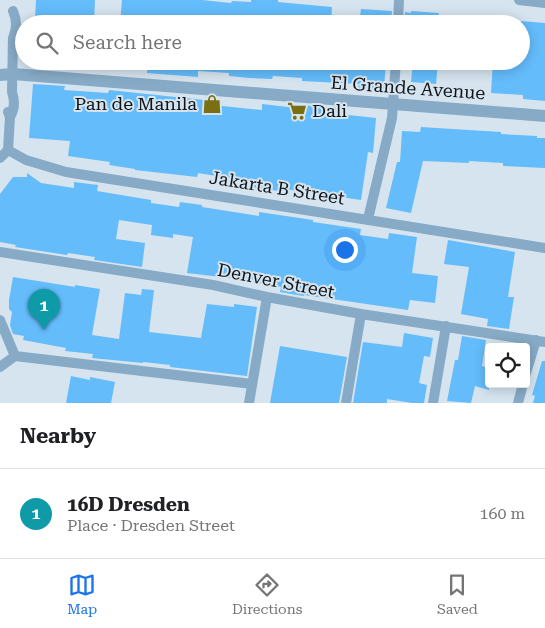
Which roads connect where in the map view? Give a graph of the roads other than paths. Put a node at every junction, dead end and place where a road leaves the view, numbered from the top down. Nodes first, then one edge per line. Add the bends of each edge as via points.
1 (14, 0) edge
2 (399, 0) edge
3 (519, 0) edge
4 (545, 3) edge
5 (15, 15) edge
6 (398, 15) edge
7 (15, 33) edge
8 (396, 70) edge
9 (13, 74) junction
10 (0, 75) edge
11 (394, 105) junction
12 (545, 116) edge
13 (4, 154) edge
14 (368, 219) junction
15 (545, 248) edge
16 (0, 252) edge
17 (267, 297) junction
18 (361, 314) junction
19 (0, 320) edge
20 (446, 326) junction
21 (540, 341) edge
22 (15, 356) junction
23 (530, 364) edge
24 (0, 367) edge
25 (252, 384) junction
26 (522, 388) edge
27 (248, 403) edge
28 (346, 403) edge
29 (433, 403) edge
30 (518, 403) edge

1 - 5 street
2 - 6 street
3 - 4 street
7 - 9 street
8 - 11 street
9 - 10 street, El Grande Avenue
9 - 11 street, El Grande Avenue
9 - 13 street
11 - 12 street, El Grande Avenue
11 - 14 street
13 - 14 street, Jakarta B Street via 66,172
14 - 15 street, Jakarta B Street
16 - 17 street, Denver Street via 213,285
17 - 18 street, Denver Street
17 - 25 street
18 - 20 street, Denver Street
18 - 28 street
19 - 22 street
20 - 21 street, Denver Street
20 - 29 street
21 - 23 street
22 - 24 street
22 - 25 street
25 - 27 street
26 - 30 street

